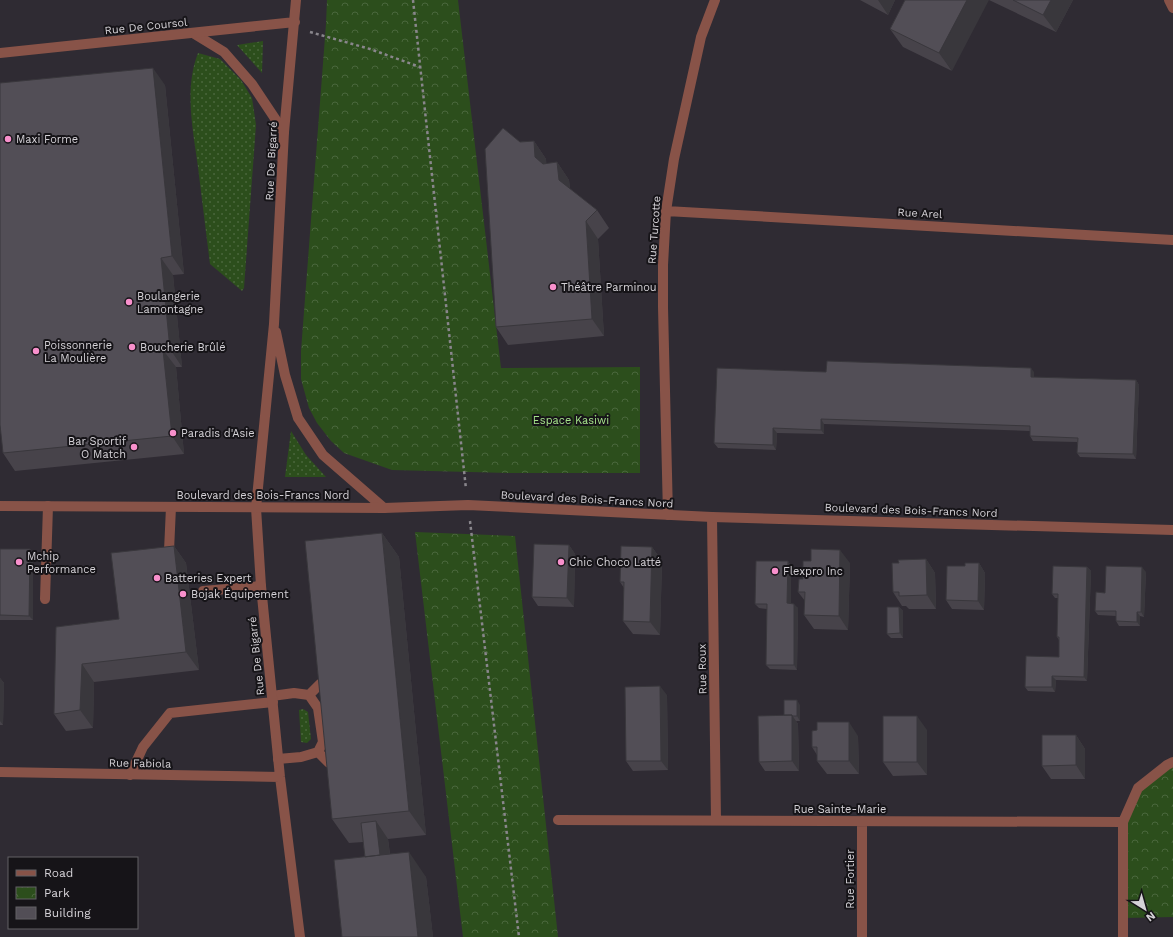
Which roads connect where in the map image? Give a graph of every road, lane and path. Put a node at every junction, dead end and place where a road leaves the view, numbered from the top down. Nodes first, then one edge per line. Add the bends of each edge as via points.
1 (296, 0) edge
2 (413, 0) edge
3 (715, 0) edge
4 (1169, 0) edge
5 (1173, 8) edge
6 (294, 25) junction
7 (193, 33) junction
8 (0, 53) edge
9 (420, 67) junction
10 (284, 132) junction
11 (666, 211) junction
12 (1173, 240) edge
13 (274, 324) junction
14 (468, 505) junction
15 (0, 506) edge
16 (48, 506) junction
17 (171, 507) junction
18 (256, 508) junction
19 (384, 508) junction
20 (668, 515) junction
21 (712, 517) junction
22 (1173, 530) edge
23 (169, 551) edge
24 (261, 586) junction
25 (203, 591) dead end
26 (45, 599) dead end
27 (320, 684) edge
28 (309, 695) junction
29 (272, 699) junction
30 (318, 752) junction
31 (278, 758) junction
32 (1173, 762) edge
33 (329, 763) edge
34 (0, 772) edge
35 (130, 775) junction
36 (280, 777) junction
37 (558, 820) dead end
38 (716, 820) junction
39 (862, 821) junction
40 (1123, 822) junction
41 (300, 937) edge
42 (518, 937) edge
43 (862, 937) edge
44 (1123, 937) edge

1 - 6 street, Rue De Bigarré
2 - 9 path
3 - 11 street, Rue Turcotte via 701,36 674,158
4 - 5 street
6 - 7 street, Rue De Coursol
6 - 9 path
6 - 10 street, Rue De Bigarré
7 - 8 street, Rue De Coursol
7 - 10 street via 224,52 252,84
9 - 14 path
10 - 13 street, Rue De Bigarré
11 - 12 street, Rue Arel
11 - 20 street, Rue Turcotte via 663,307
13 - 18 street, Rue De Bigarré
13 - 19 street, Rue De Bigarré via 298,418 323,455
14 - 19 street, Boulevard des Bois-Francs Nord
14 - 20 street, Boulevard des Bois-Francs Nord
14 - 42 path
15 - 16 street, Boulevard des Bois-Francs Nord
16 - 17 street, Boulevard des Bois-Francs Nord
16 - 26 street
17 - 18 street, Boulevard des Bois-Francs Nord
17 - 23 street
18 - 19 street, Boulevard des Bois-Francs Nord
18 - 24 street, Rue De Bigarré
20 - 21 street, Boulevard des Bois-Francs Nord
21 - 22 street, Boulevard des Bois-Francs Nord
21 - 38 street, Rue Roux
24 - 25 street
24 - 29 street, Rue De Bigarré
27 - 28 street
28 - 29 street via 294,693
28 - 30 street via 318,708 323,742
29 - 31 street, Rue De Bigarré
29 - 35 street via 170,713 142,747
30 - 31 street via 301,757
30 - 33 street
31 - 36 street, Rue De Bigarré
32 - 40 street via 1138,788
34 - 35 street, Rue Fabiola
35 - 36 street, Rue Fabiola
36 - 41 street, Rue De Bigarré
37 - 38 street, Rue Sainte-Marie
38 - 39 street, Rue Sainte-Marie
39 - 40 street, Rue Sainte-Marie
39 - 43 street, Rue Fortier
40 - 44 street

